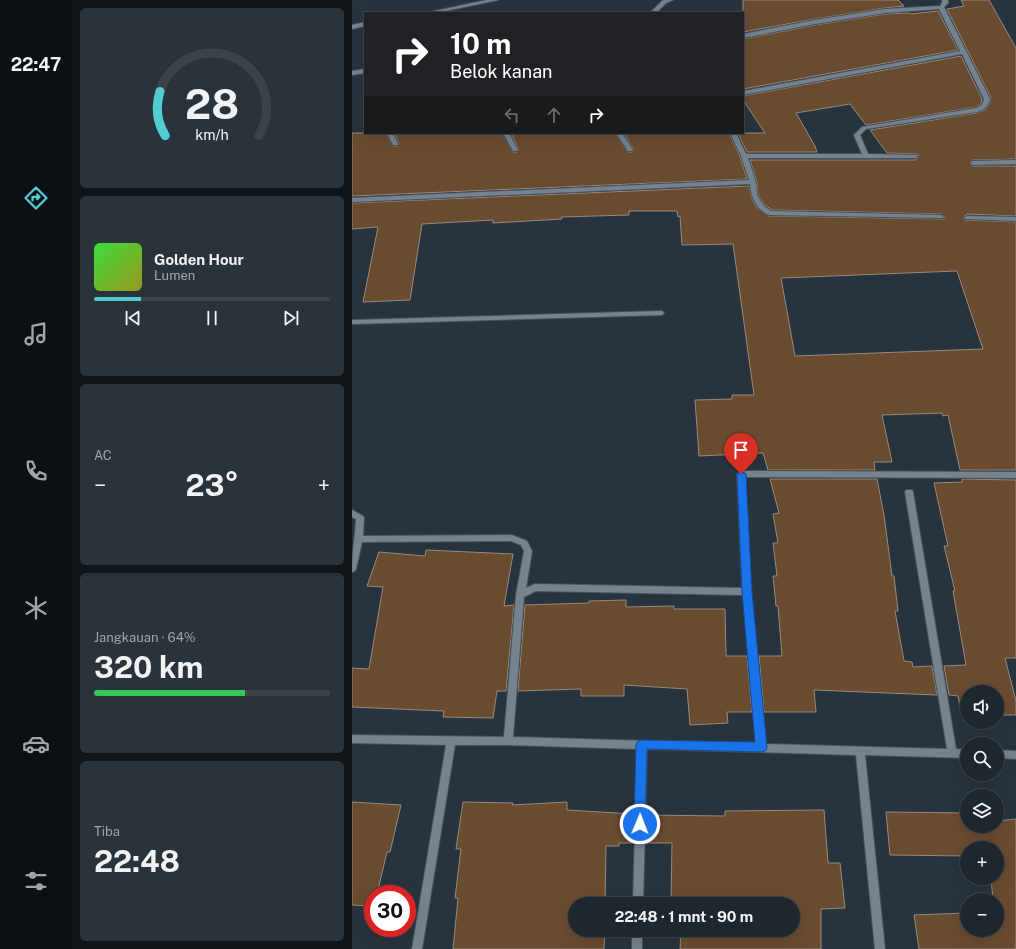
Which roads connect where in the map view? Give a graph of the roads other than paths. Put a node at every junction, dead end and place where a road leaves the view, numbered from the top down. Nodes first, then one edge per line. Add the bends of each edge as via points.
1 (495, 0) edge
2 (670, 0) edge
3 (945, 0) edge
4 (941, 7) junction
5 (433, 12) edge
6 (654, 12) edge
7 (364, 24) edge
8 (352, 27) edge
9 (744, 36) edge
10 (962, 52) junction
11 (364, 73) edge
12 (352, 74) edge
13 (744, 93) edge
14 (390, 134) edge
15 (507, 134) edge
16 (620, 134) edge
17 (733, 134) edge
18 (395, 144) dead end
19 (515, 150) dead end
20 (630, 150) dead end
21 (744, 156) junction
22 (866, 156) junction
23 (915, 156) dead end
24 (1016, 162) edge
25 (973, 163) dead end
26 (753, 182) junction
27 (352, 200) edge
28 (941, 217) dead end
29 (967, 218) dead end
30 (1016, 219) edge
31 (660, 313) dead end
32 (352, 322) edge
33 (1016, 475) edge
34 (909, 492) dead end
35 (352, 513) edge
36 (359, 539) junction
37 (352, 569) edge
38 (747, 592) junction
39 (520, 596) junction
40 (352, 740) edge
41 (508, 740) junction
42 (451, 741) junction
43 (642, 744) junction
44 (761, 748) junction
45 (860, 751) junction
46 (952, 753) junction
47 (960, 754) edge
48 (1004, 754) edge
49 (1016, 755) edge
50 (638, 897) edge
51 (637, 937) edge
52 (417, 949) edge
53 (637, 949) edge
54 (880, 949) edge

1 - 5 street
2 - 6 street
3 - 4 street
4 - 9 street via 885,11
4 - 10 street
7 - 8 street
10 - 13 street
10 - 22 street via 987,99 986,104 977,110 864,128 857,135
11 - 12 street
14 - 18 street
15 - 19 street
16 - 20 street
17 - 21 street
21 - 22 street
21 - 26 street
22 - 23 street
24 - 25 street
26 - 27 street
26 - 28 street via 754,195 761,207 769,213
29 - 30 street
31 - 32 street
33 - 38 street via 741,474
34 - 46 street
35 - 36 street via 360,518
36 - 37 street
36 - 39 street via 512,538 524,543 528,551
38 - 39 street via 535,587
38 - 44 street
39 - 41 street
40 - 42 street
41 - 42 street
41 - 43 street
42 - 52 street
43 - 44 street
43 - 50 street
44 - 45 street
45 - 46 street
45 - 54 street
46 - 47 street
48 - 49 street
51 - 53 street

